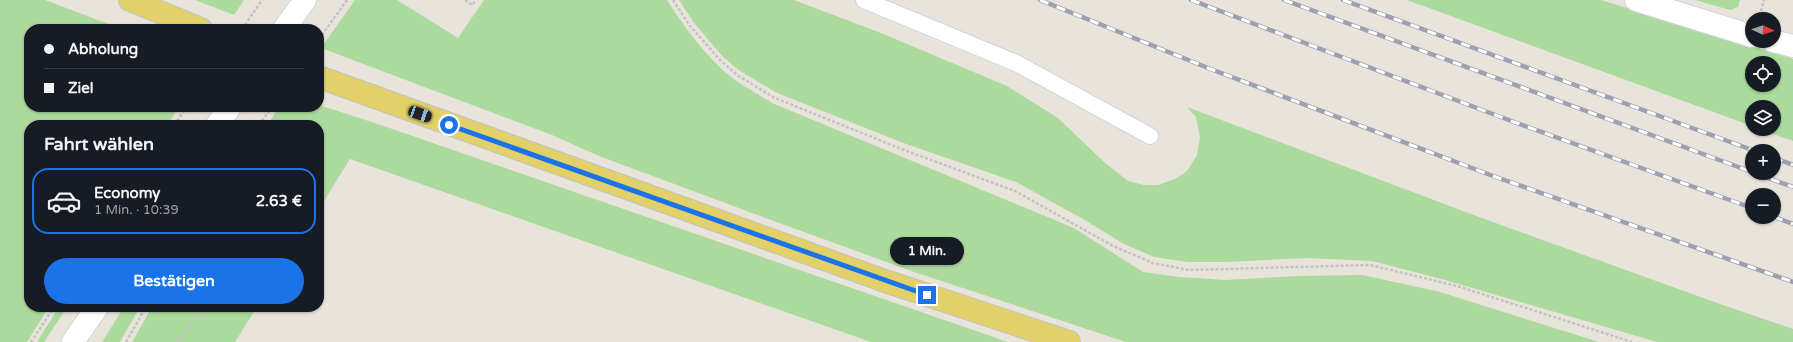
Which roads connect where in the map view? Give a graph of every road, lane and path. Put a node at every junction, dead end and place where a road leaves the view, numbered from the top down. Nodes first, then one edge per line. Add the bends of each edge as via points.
1 (130, 0) edge
2 (262, 0) edge
3 (305, 0) edge
4 (347, 0) edge
5 (466, 0) edge
6 (476, 0) edge
7 (673, 0) edge
8 (864, 0) edge
9 (1636, 0) edge
10 (189, 24) edge
11 (245, 24) edge
12 (288, 24) edge
13 (324, 32) edge
14 (1745, 34) edge
15 (1781, 43) edge
16 (1793, 46) edge
17 (324, 79) edge
18 (1150, 136) dead end
19 (51, 312) edge
20 (94, 312) edge
21 (143, 312) edge
22 (200, 312) edge
23 (31, 342) edge
24 (73, 342) edge
25 (126, 342) edge
26 (177, 342) edge
27 (1069, 342) edge
28 (1632, 342) edge

1 - 10 main road
2 - 11 path
3 - 12 street
4 - 13 path
5 - 6 path via 472,5
7 - 28 path via 690,26 720,60 738,76 775,98 1015,191 1113,246 1154,263 1189,270 1370,265 1457,286
8 - 18 lane via 1016,63
9 - 14 street
15 - 16 street
17 - 27 main road via 885,281
19 - 23 path
20 - 24 street
21 - 25 path
22 - 26 path

